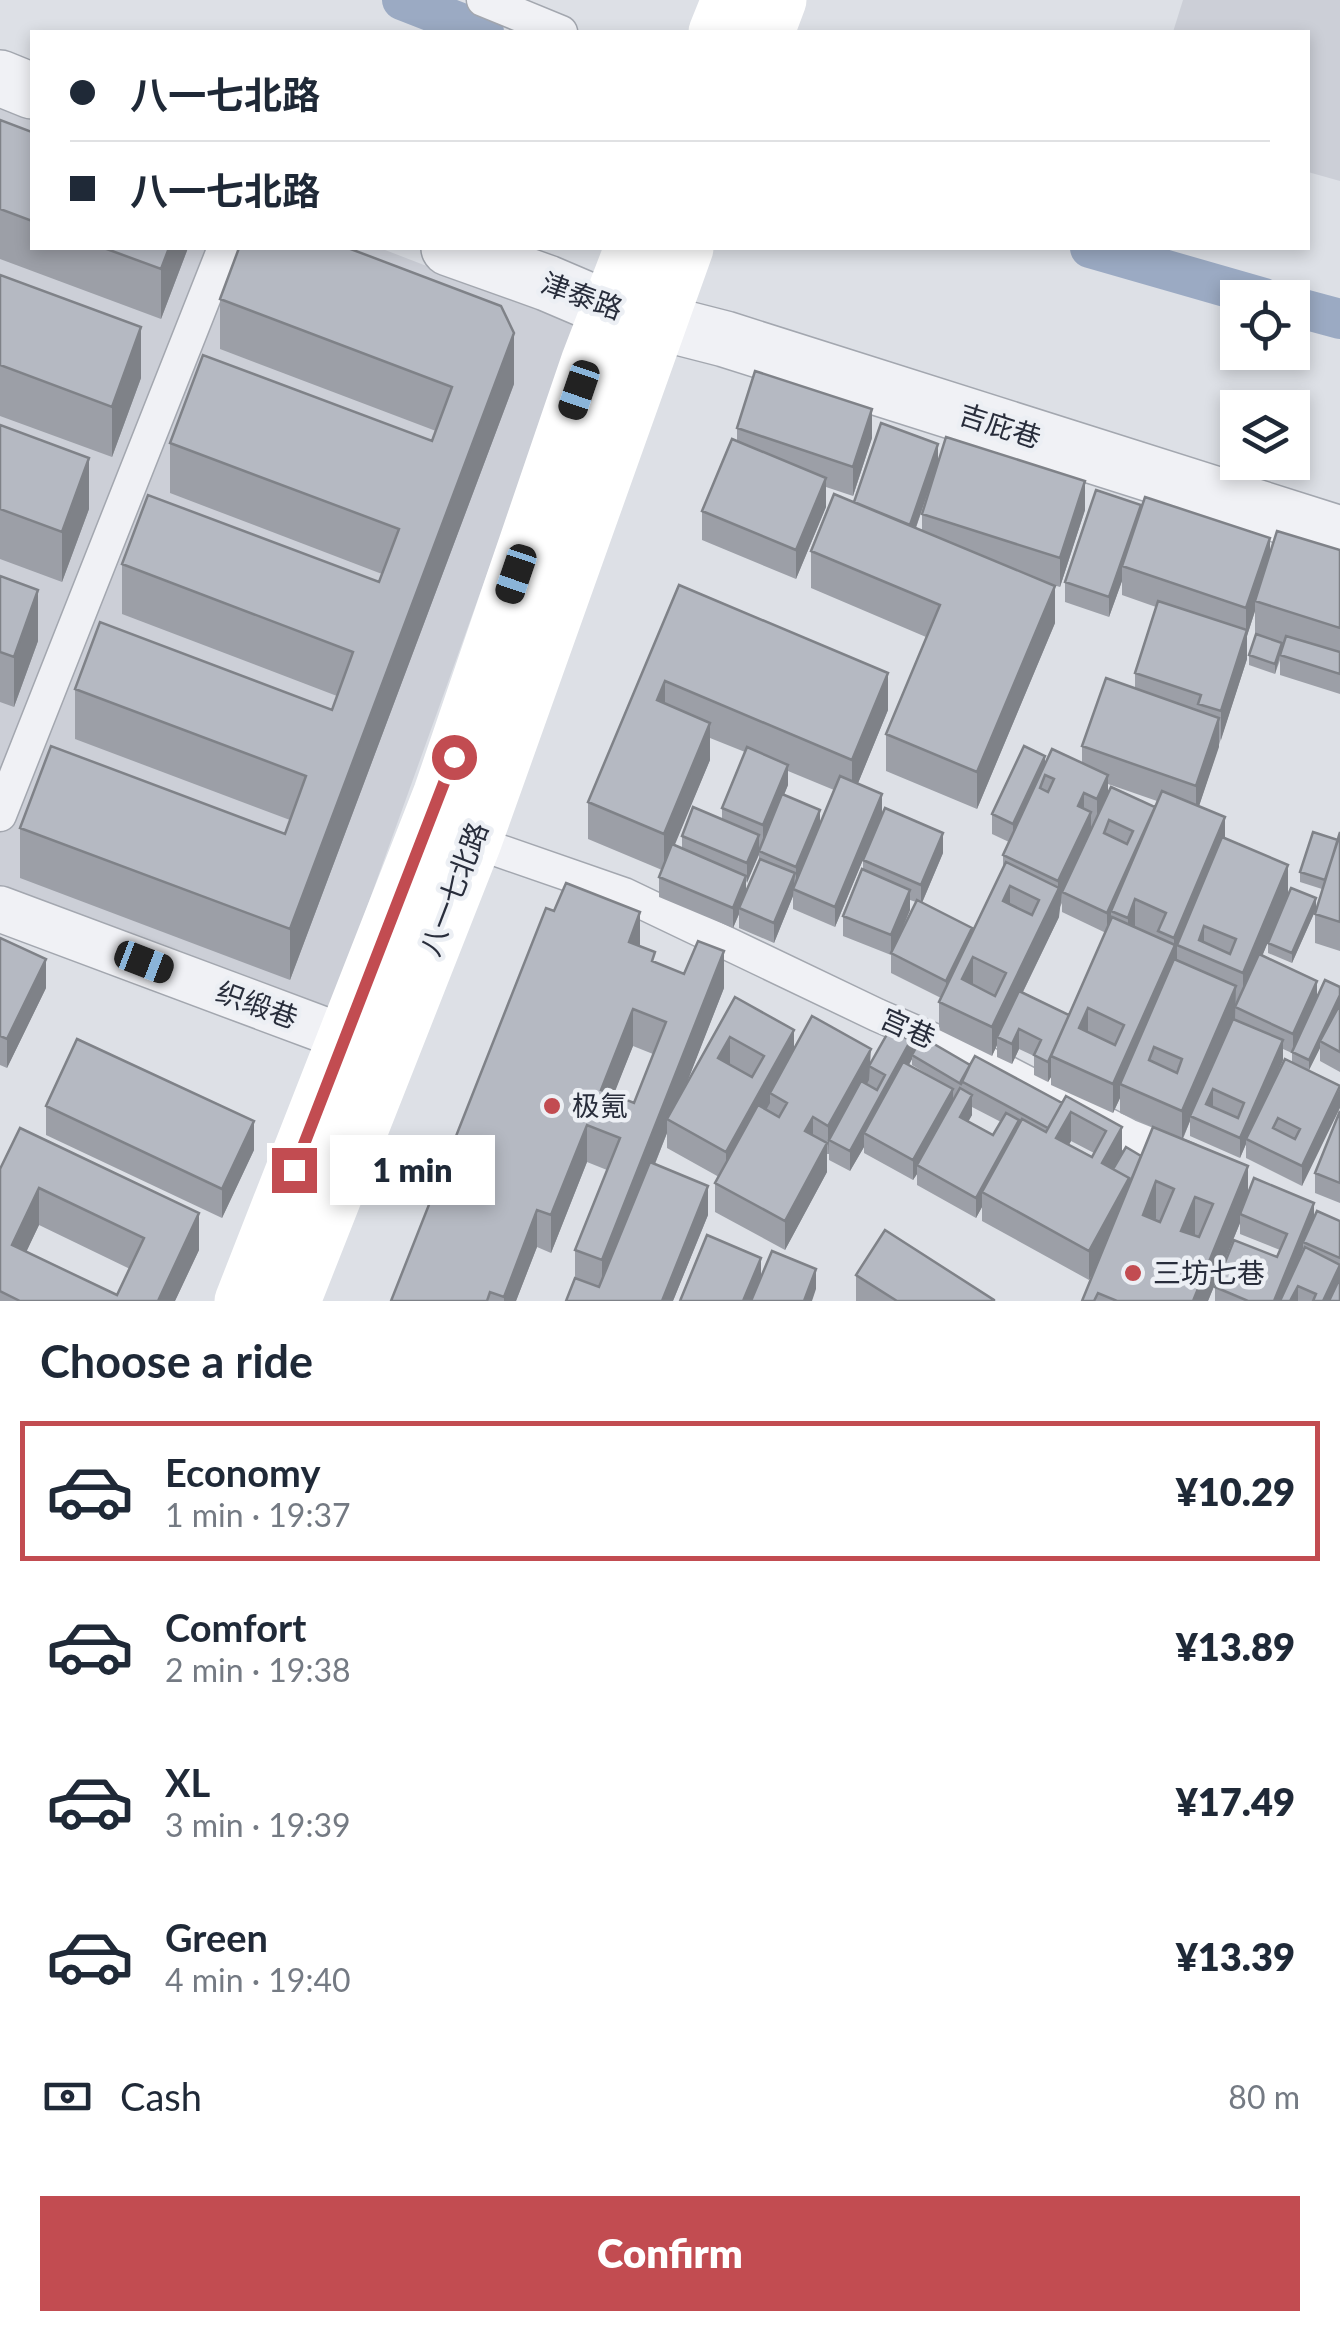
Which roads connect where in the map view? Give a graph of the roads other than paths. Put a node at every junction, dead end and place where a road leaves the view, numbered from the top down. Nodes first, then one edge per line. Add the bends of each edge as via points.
1 (483, 0) edge
2 (729, 0) edge
3 (779, 0) edge
4 (556, 30) edge
5 (717, 30) edge
6 (767, 30) edge
7 (0, 78) edge
8 (30, 90) edge
9 (223, 250) edge
10 (455, 250) edge
11 (632, 250) edge
12 (684, 250) edge
13 (634, 315) junction
14 (1340, 534) edge
15 (0, 816) edge
16 (474, 842) junction
17 (0, 908) edge
18 (345, 1040) junction
19 (1216, 1171) edge
20 (242, 1301) edge
21 (293, 1301) edge

1 - 4 street
2 - 5 main road
3 - 6 main road
7 - 8 street
9 - 15 street
10 - 13 street, 津泰路
11 - 13 main road, 八一七北路
12 - 13 main road, 八一七北路
13 - 14 street, 吉庇巷
13 - 16 main road, 八一七北路
13 - 18 main road, 八一七北路
16 - 19 street, 宫巷 via 624,894
16 - 21 main road, 八一七北路
17 - 18 street, 织缎巷
18 - 20 main road, 八一七北路

